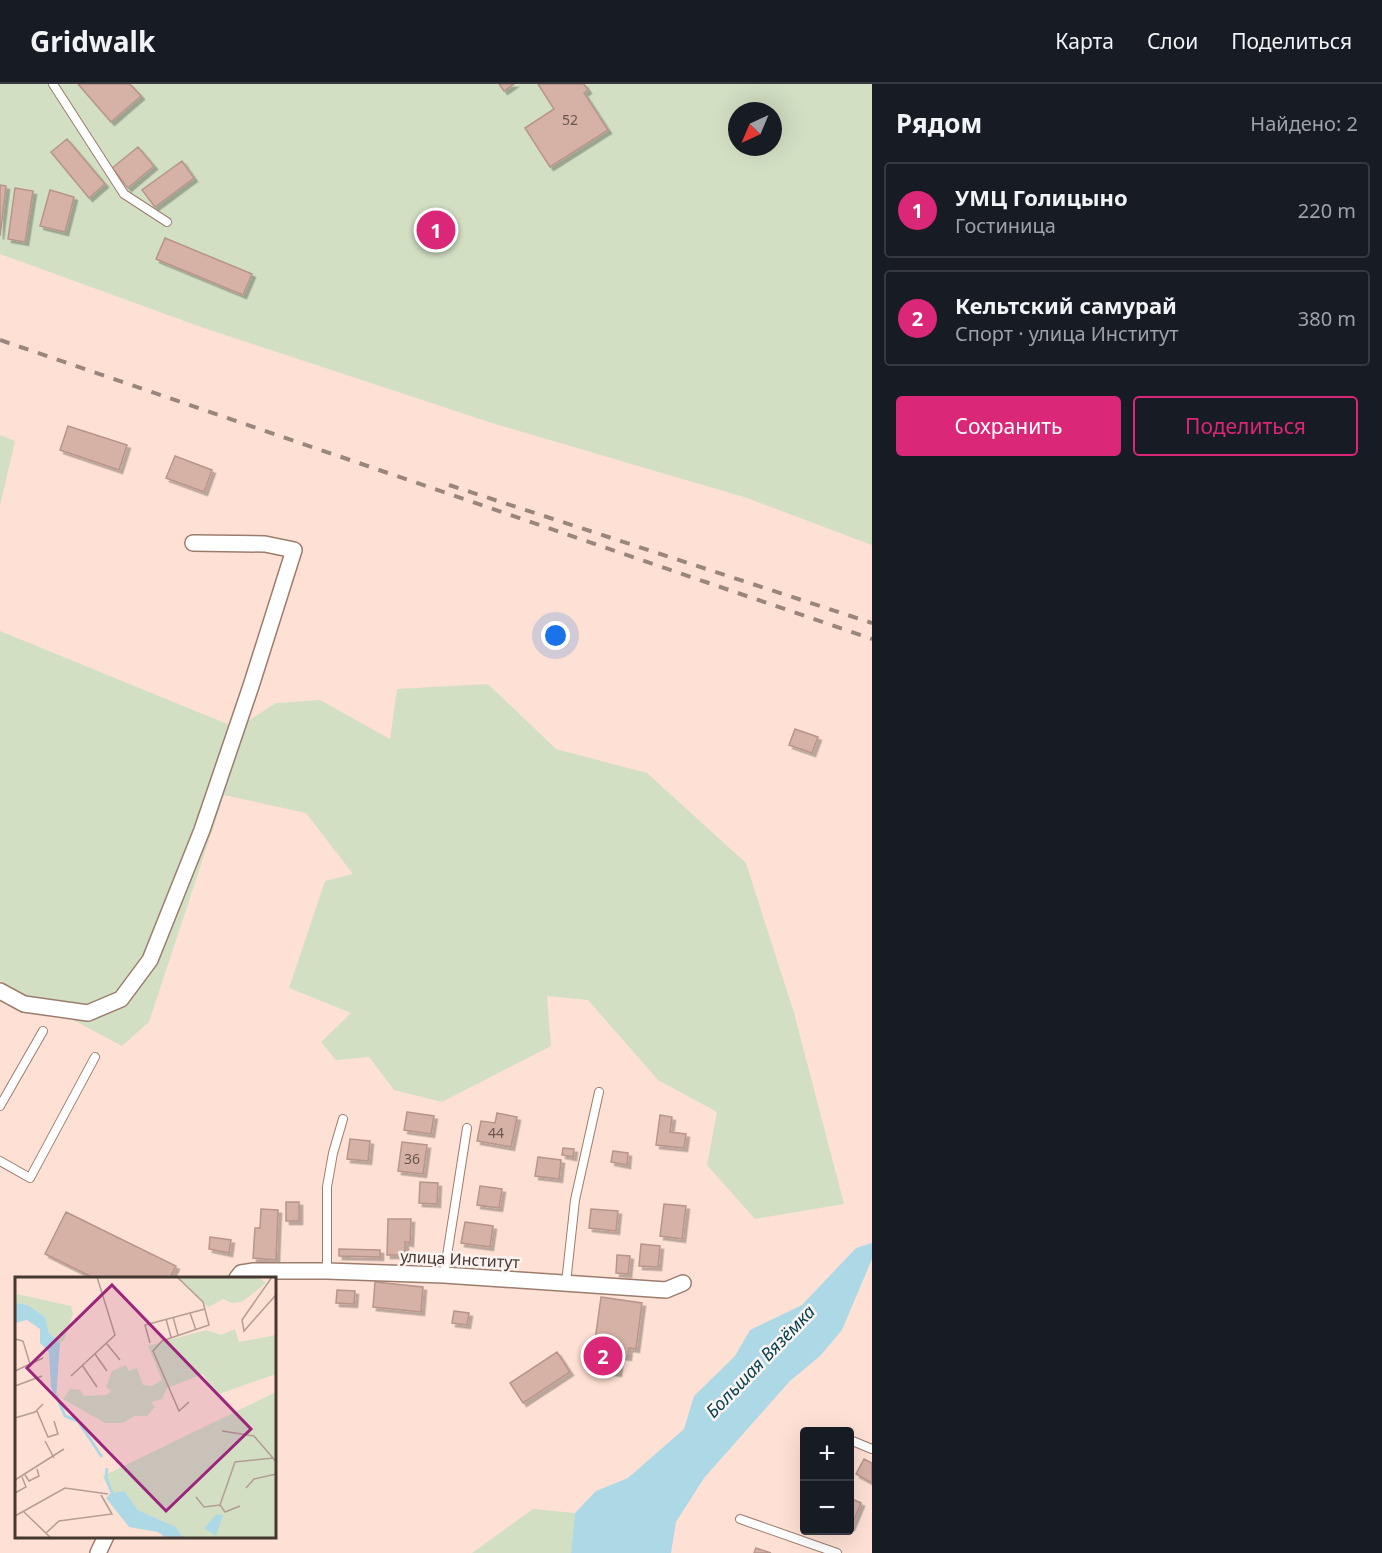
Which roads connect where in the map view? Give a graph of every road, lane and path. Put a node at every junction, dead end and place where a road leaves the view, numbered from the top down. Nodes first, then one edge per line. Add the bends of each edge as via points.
1 (53, 84) edge
2 (167, 222) dead end
3 (193, 543) dead end
4 (0, 991) edge
5 (43, 1031) dead end
6 (95, 1057) dead end
7 (600, 1092) dead end
8 (0, 1107) edge
9 (343, 1119) dead end
10 (467, 1128) dead end
11 (0, 1161) edge
12 (327, 1271) junction
13 (444, 1275) junction
14 (238, 1277) edge
15 (566, 1283) junction
16 (682, 1283) dead end
17 (854, 1442) edge
18 (872, 1449) edge
19 (740, 1519) dead end
20 (105, 1538) edge
21 (98, 1553) edge
22 (837, 1553) edge

1 - 2 lane via 124,194
3 - 4 street via 265,544 294,550 202,830 150,960 121,999 88,1013 24,1004
5 - 8 lane
6 - 11 lane via 30,1178
7 - 15 lane via 575,1200
9 - 12 lane via 327,1187
10 - 13 lane
12 - 13 street, улица Институт
12 - 14 street, улица Институт via 254,1271
13 - 15 street, улица Институт
15 - 16 street, улица Институт via 666,1290
17 - 18 lane
19 - 22 lane
20 - 21 street

